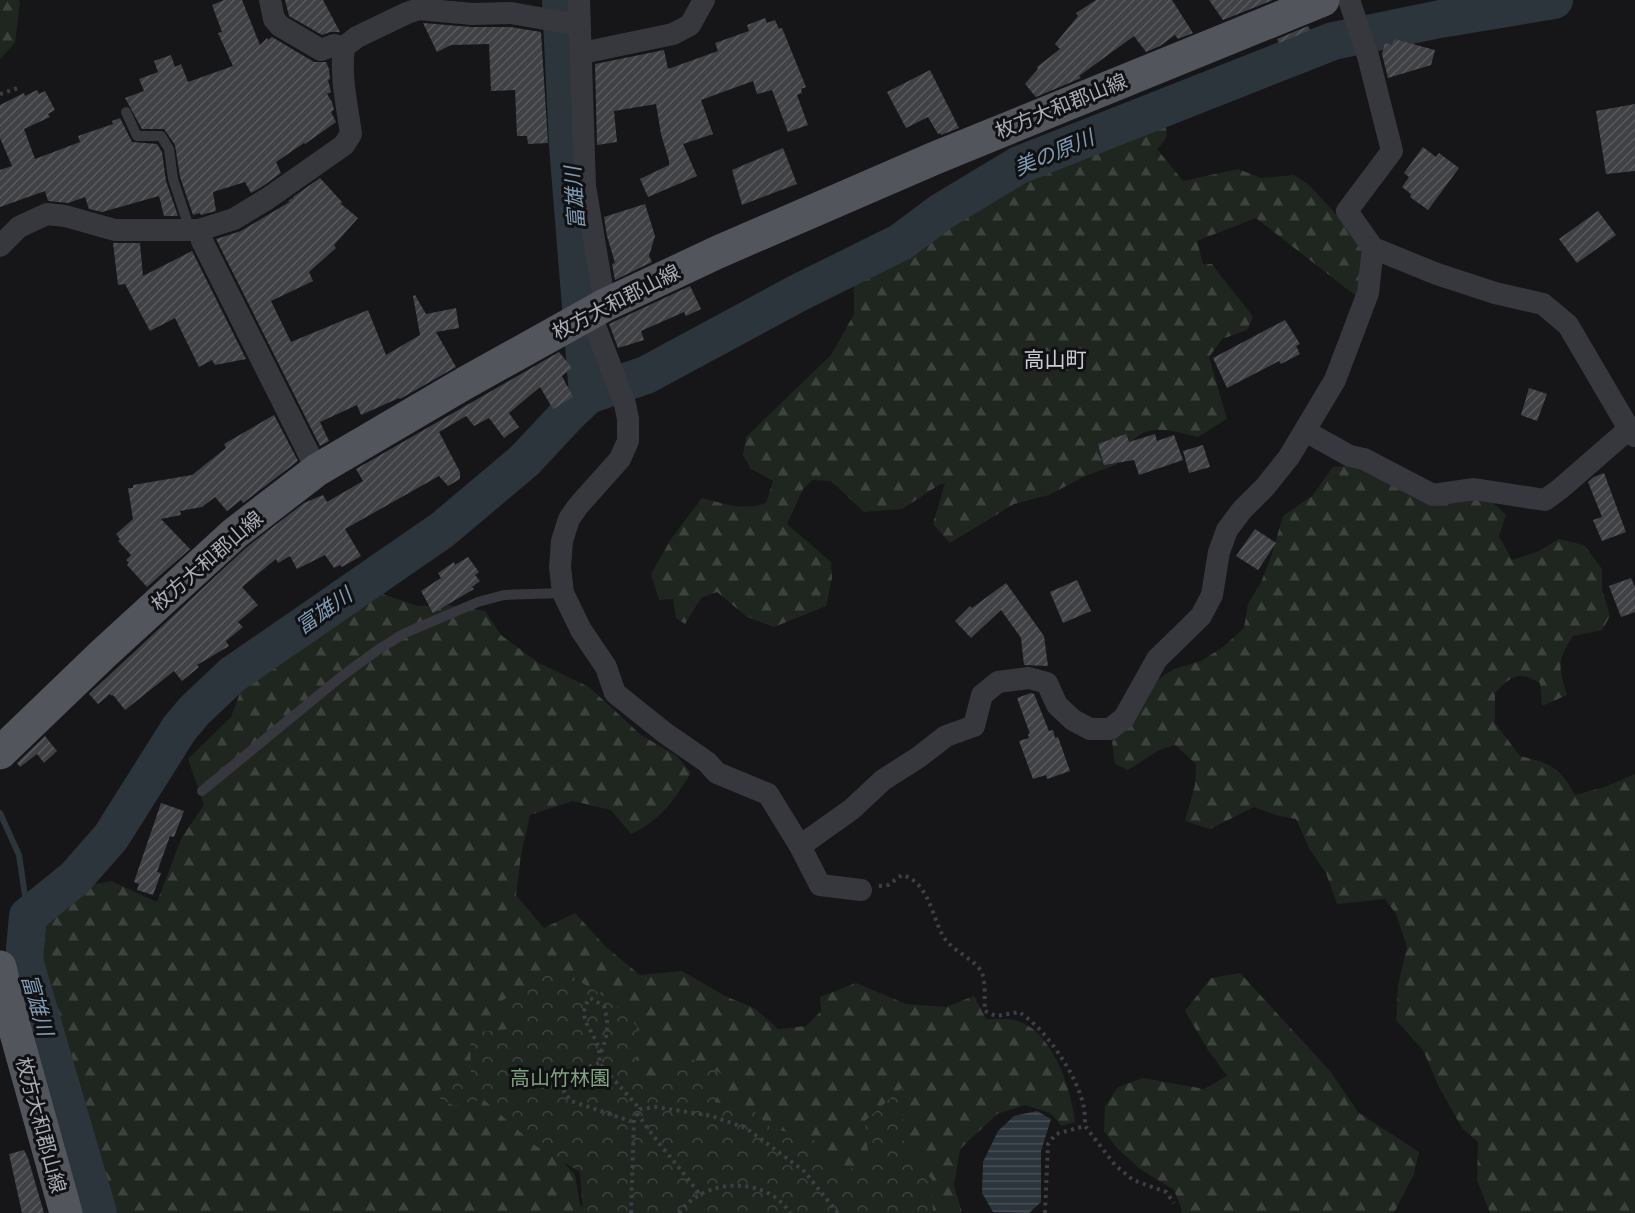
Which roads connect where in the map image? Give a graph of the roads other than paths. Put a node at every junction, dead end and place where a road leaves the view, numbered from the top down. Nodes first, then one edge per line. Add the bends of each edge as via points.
1 (270, 0) edge
2 (579, 0) edge
3 (704, 0) edge
4 (1323, 0) edge
5 (1352, 9) edge
6 (579, 25) junction
7 (344, 46) junction
8 (582, 53) junction
9 (126, 112) dead end
10 (195, 230) junction
11 (0, 246) edge
12 (1373, 248) junction
13 (598, 309) junction
14 (1305, 431) junction
15 (1632, 432) edge
16 (317, 470) junction
17 (563, 593) junction
18 (0, 753) edge
19 (202, 791) dead end
20 (800, 846) junction
21 (861, 890) road end
22 (0, 967) edge
23 (66, 1213) edge

1 - 7 street via 274,19 280,26 321,50
2 - 6 street
3 - 8 street via 690,25 673,34
4 - 13 main road, 枚方大和郡山線 via 935,158
5 - 12 street via 1392,151 1347,211
6 - 7 street via 511,13 419,9
6 - 8 street
7 - 10 street via 344,91 351,134 344,145 234,219
8 - 13 street via 585,186
9 - 10 lane via 137,136 161,136 169,149 173,178
10 - 11 street via 115,230 47,213 19,227
10 - 16 street
12 - 14 street via 1368,293 1335,380
12 - 15 street via 1485,290 1543,304 1568,325
13 - 16 main road, 枚方大和郡山線
13 - 17 street via 625,404 628,441 620,459 569,519 562,541
14 - 15 street via 1433,495 1474,489 1545,500
14 - 20 street via 1289,457 1227,530 1212,595 1201,616 1157,658 1124,718 1110,729 1090,729 1057,705 1047,683 1029,678 998,682 982,695 974,726 946,736
16 - 18 main road, 枚方大和郡山線 via 235,533
17 - 19 lane via 504,595 405,633 342,676
17 - 20 street via 581,630 606,667 615,693 717,773 768,794
20 - 21 street via 820,885
22 - 23 main road, 枚方大和郡山線

